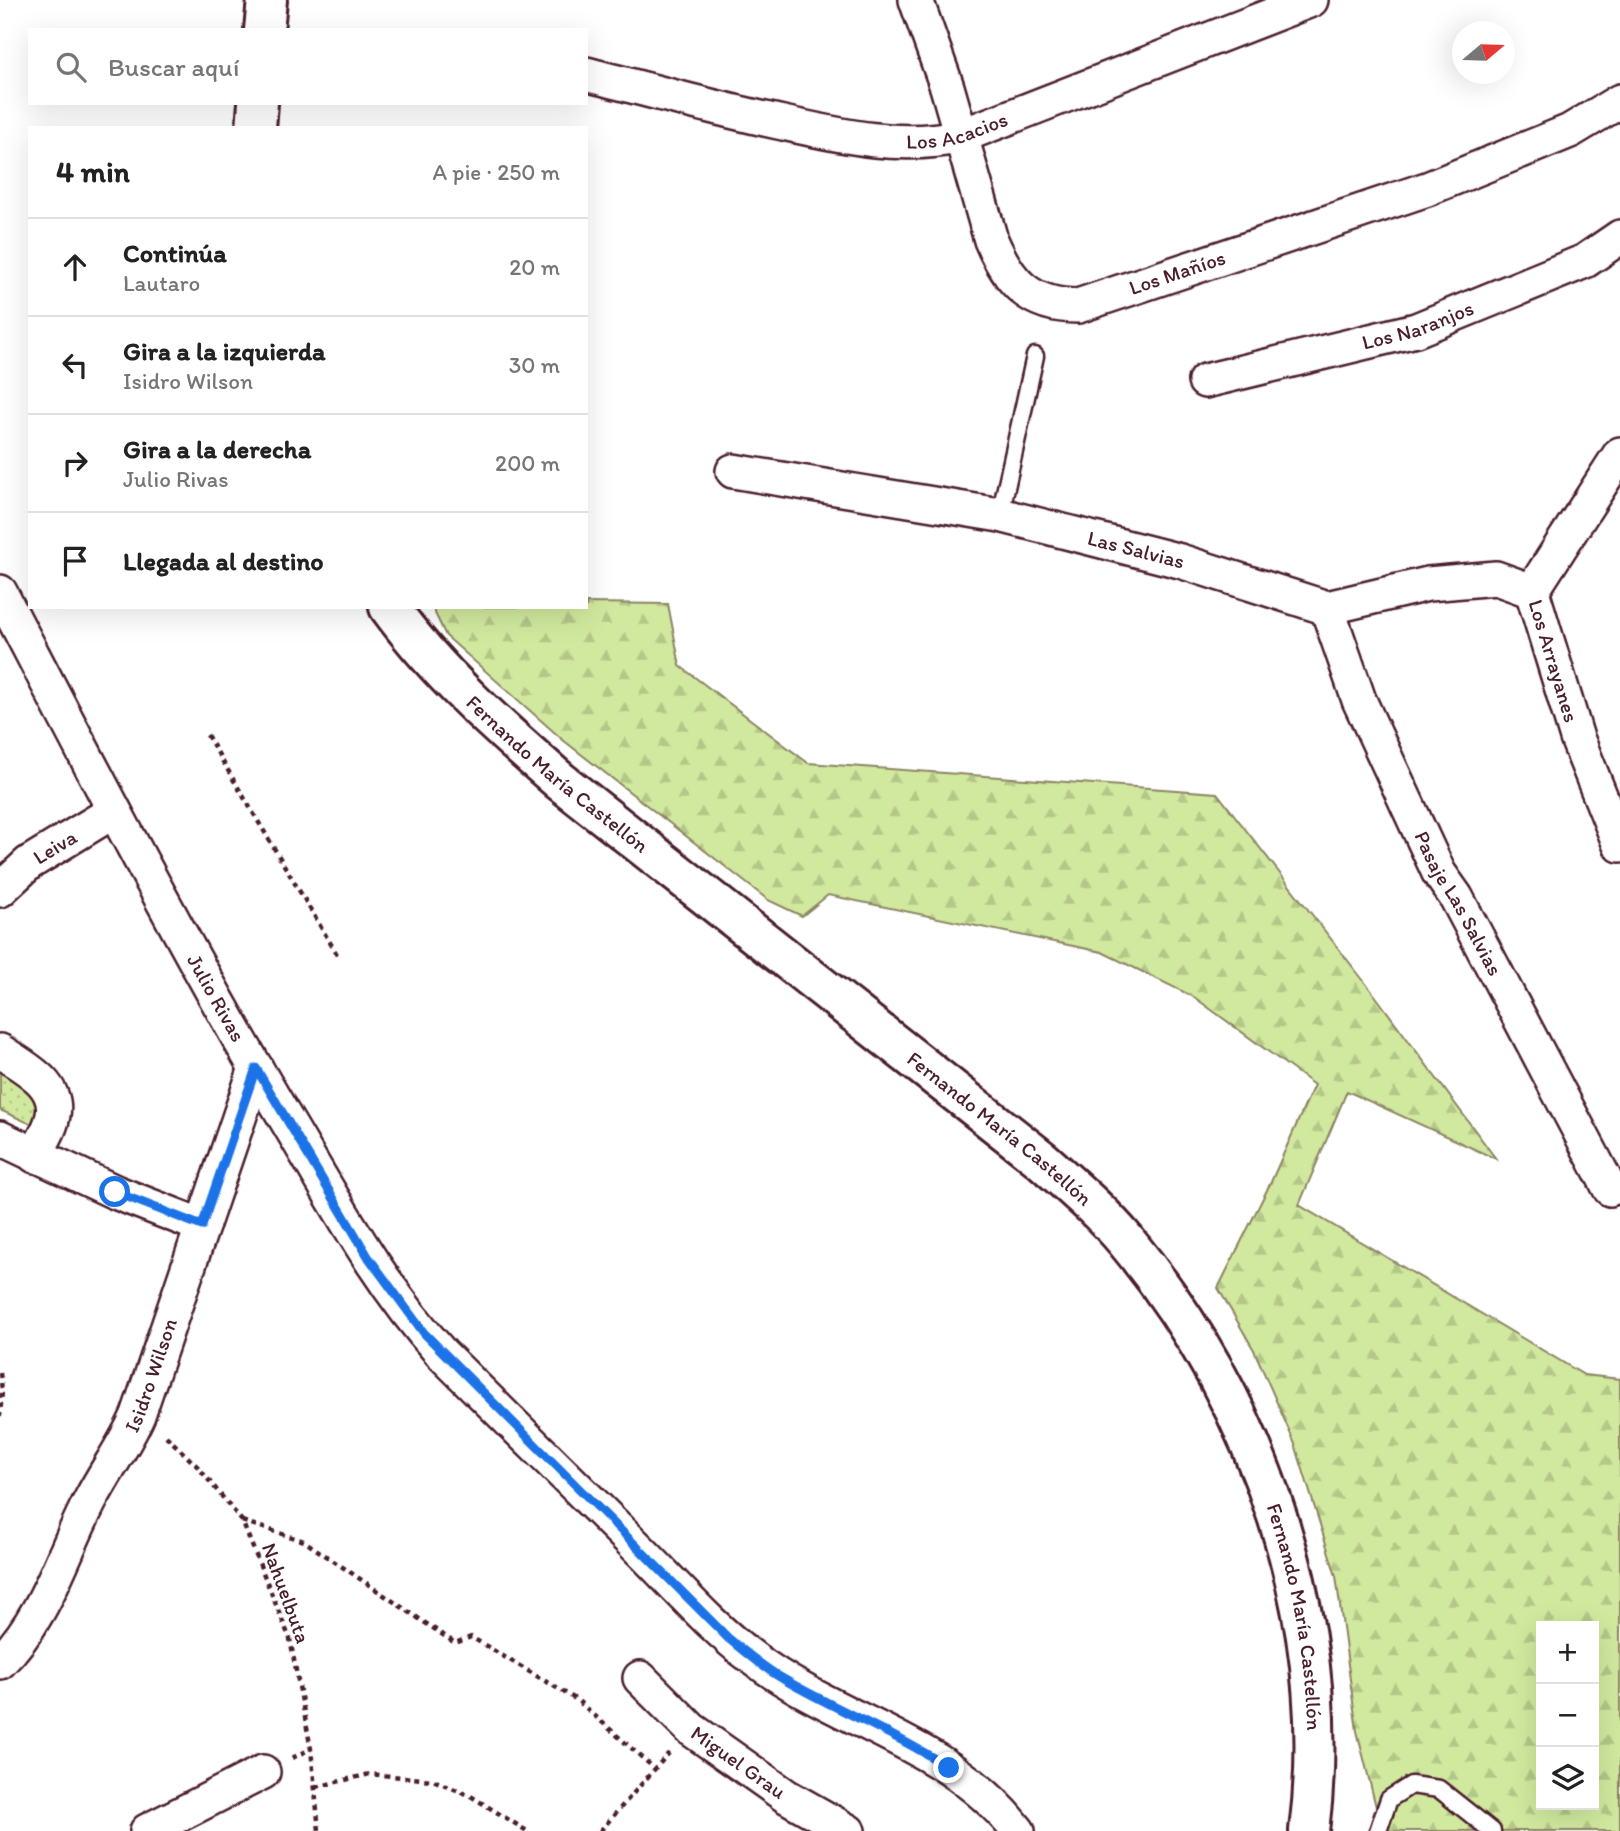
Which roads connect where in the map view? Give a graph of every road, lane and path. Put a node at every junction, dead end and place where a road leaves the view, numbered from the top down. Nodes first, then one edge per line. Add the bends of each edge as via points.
1 (267, 0) edge
2 (916, 0) edge
3 (1311, 0) edge
4 (264, 28) edge
5 (588, 75) edge
6 (1620, 101) edge
7 (258, 105) edge
8 (256, 126) edge
9 (961, 136) junction
10 (1620, 237) edge
11 (1035, 356) dead end
12 (1205, 381) dead end
13 (1620, 454) edge
14 (733, 471) dead end
15 (1000, 515) junction
16 (1532, 591) junction
17 (0, 592) edge
18 (1327, 608) junction
19 (390, 609) edge
20 (207, 735) dead end
21 (114, 811) junction
22 (1618, 835) edge
23 (0, 890) edge
24 (338, 956) dead end
25 (0, 1051) edge
26 (256, 1068) junction
27 (0, 1138) edge
28 (35, 1156) junction
29 (1610, 1189) dead end
30 (202, 1226) junction
31 (0, 1373) edge
32 (0, 1416) edge
33 (167, 1437) dead end
34 (242, 1521) junction
35 (3, 1653) edge
36 (640, 1678) dead end
37 (691, 1729) junction
38 (655, 1769) junction
39 (263, 1772) dead end
40 (316, 1787) junction
41 (147, 1831) edge
42 (319, 1831) edge
43 (527, 1831) edge
44 (600, 1831) edge
45 (848, 1831) edge
46 (1018, 1831) edge
47 (1309, 1831) edge
48 (1378, 1831) edge
49 (1492, 1831) edge

1 - 4 main road
2 - 9 street, Los Mañíos
3 - 9 street, Los Acacios
5 - 9 street, Los Acacios via 729,111 877,140 923,143
6 - 9 street, Los Mañíos via 1570,131 1427,189 1078,306 1039,299 1007,274 990,240
7 - 8 main road
10 - 12 street, Los Naranjos via 1585,261 1416,330
11 - 15 lane
13 - 16 street, Los Arrayanes
14 - 15 street, Las Salvias
15 - 18 street, Las Salvias via 1180,561
16 - 18 street via 1496,578 1428,584
16 - 22 street, Los Arrayanes via 1577,738
17 - 21 street, Julio Rivas
18 - 29 street, Pasaje Las Salvias via 1359,700 1439,873 1456,897
19 - 47 main road, Fernando María Castellón via 417,645 503,732 1042,1160 1124,1239 1158,1282 1238,1418 1280,1522 1304,1623 1314,1721
20 - 24 path
21 - 23 street, Leiva via 29,863
21 - 26 street, Julio Rivas
25 - 28 street via 42,1081 52,1097 52,1122
26 - 30 street, Isidro Wilson
26 - 46 street, Julio Rivas via 387,1285 442,1354 728,1638 783,1679 917,1747 988,1799
27 - 28 street
28 - 30 street
30 - 35 street, Isidro Wilson via 126,1443 91,1499 48,1594
31 - 32 path
33 - 34 path, Nahuelbuta
34 - 38 path via 304,1541 455,1643 471,1637 577,1700
34 - 40 path, Nahuelbuta via 290,1639
36 - 37 street, Miguel Grau
37 - 38 path
37 - 45 street, Miguel Grau via 786,1796
38 - 44 path
39 - 41 street
40 - 42 path, Nahuelbuta
40 - 43 path via 370,1774 433,1780 470,1795
48 - 49 lane via 1389,1799 1411,1785 1439,1789

